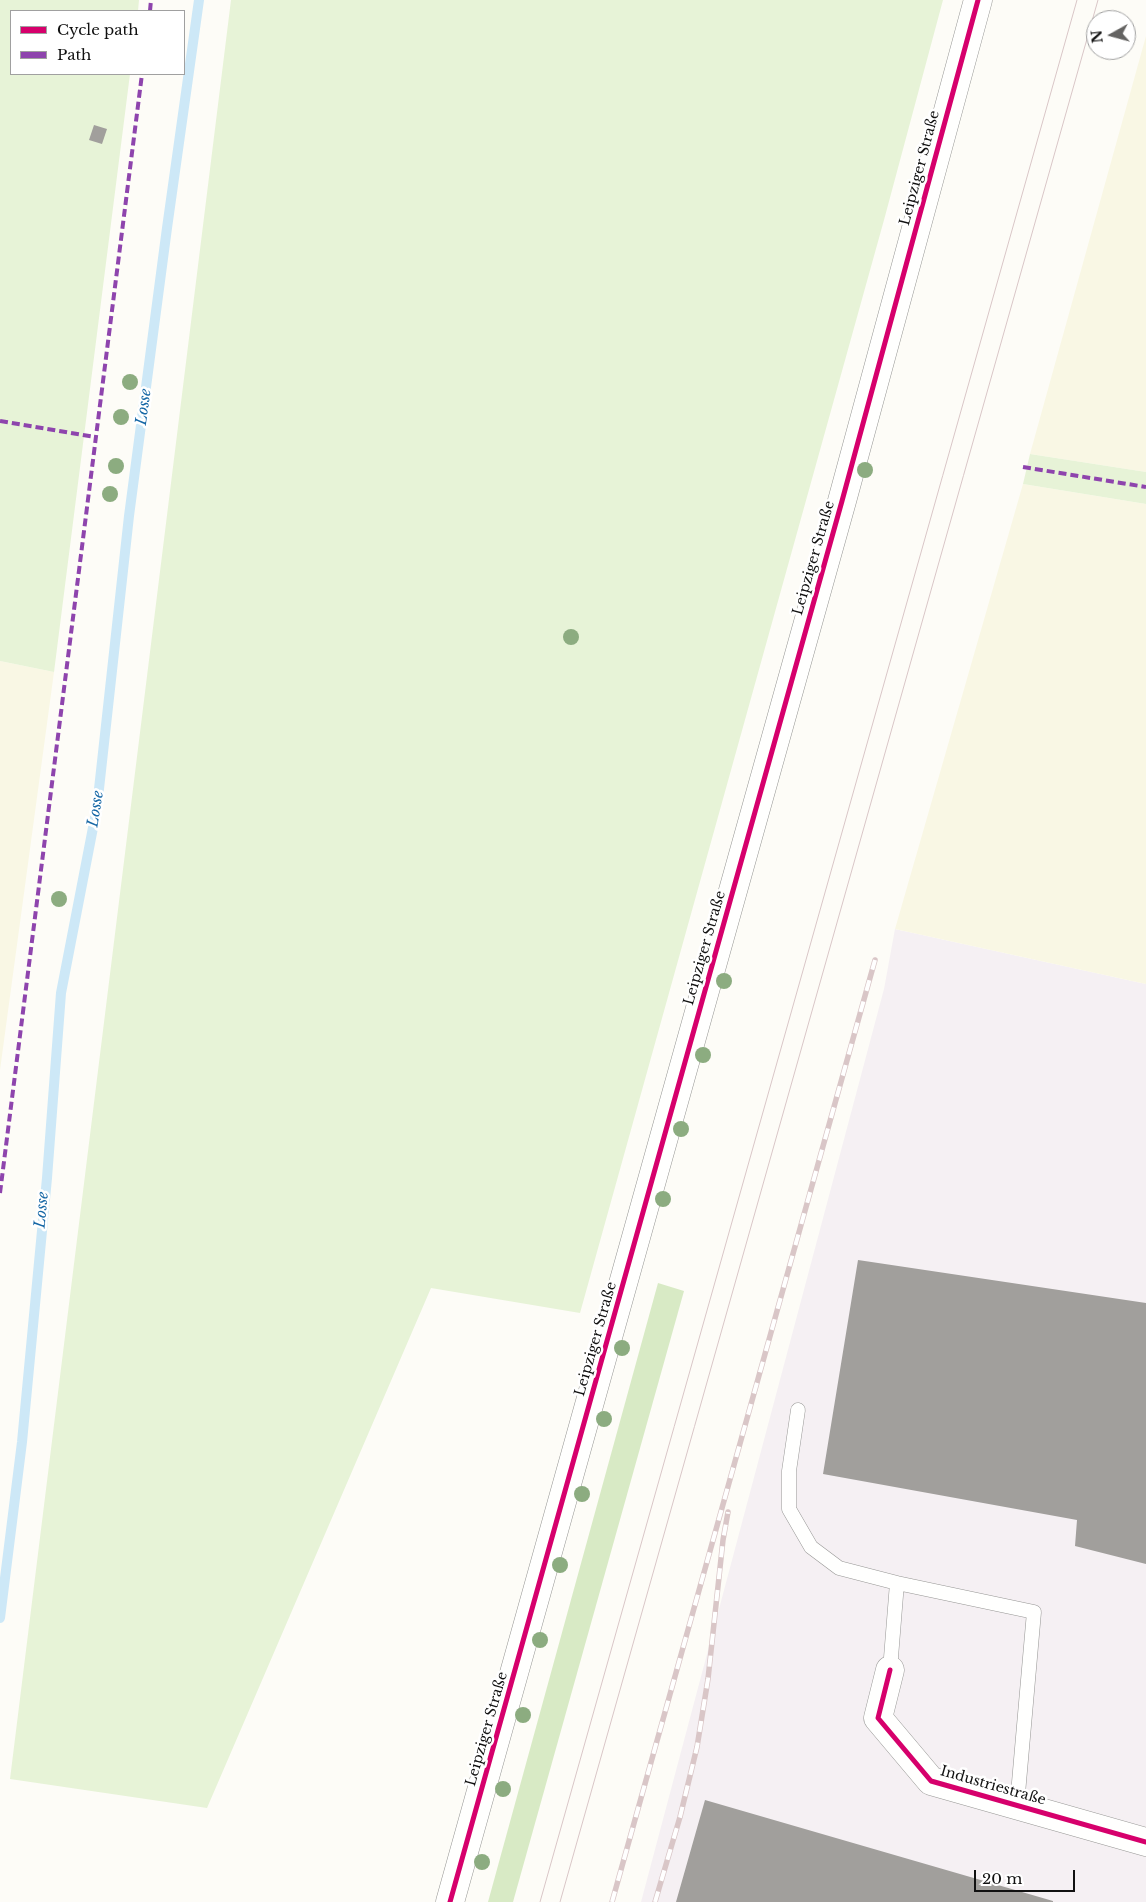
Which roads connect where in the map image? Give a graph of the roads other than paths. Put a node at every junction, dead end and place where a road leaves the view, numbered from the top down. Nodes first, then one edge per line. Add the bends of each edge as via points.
1 (978, 0) edge
2 (798, 1410) dead end
3 (897, 1583) junction
4 (890, 1670) joint
5 (1017, 1805) junction
6 (1146, 1842) edge
7 (450, 1902) edge

1 - 7 street, Leipziger Straße via 842,501
2 - 3 lane via 789,1471 788,1509 811,1547 839,1568
3 - 4 lane
3 - 5 lane via 1034,1612
4 - 5 street, Industriestraße via 878,1718 931,1781
5 - 6 street, Industriestraße

